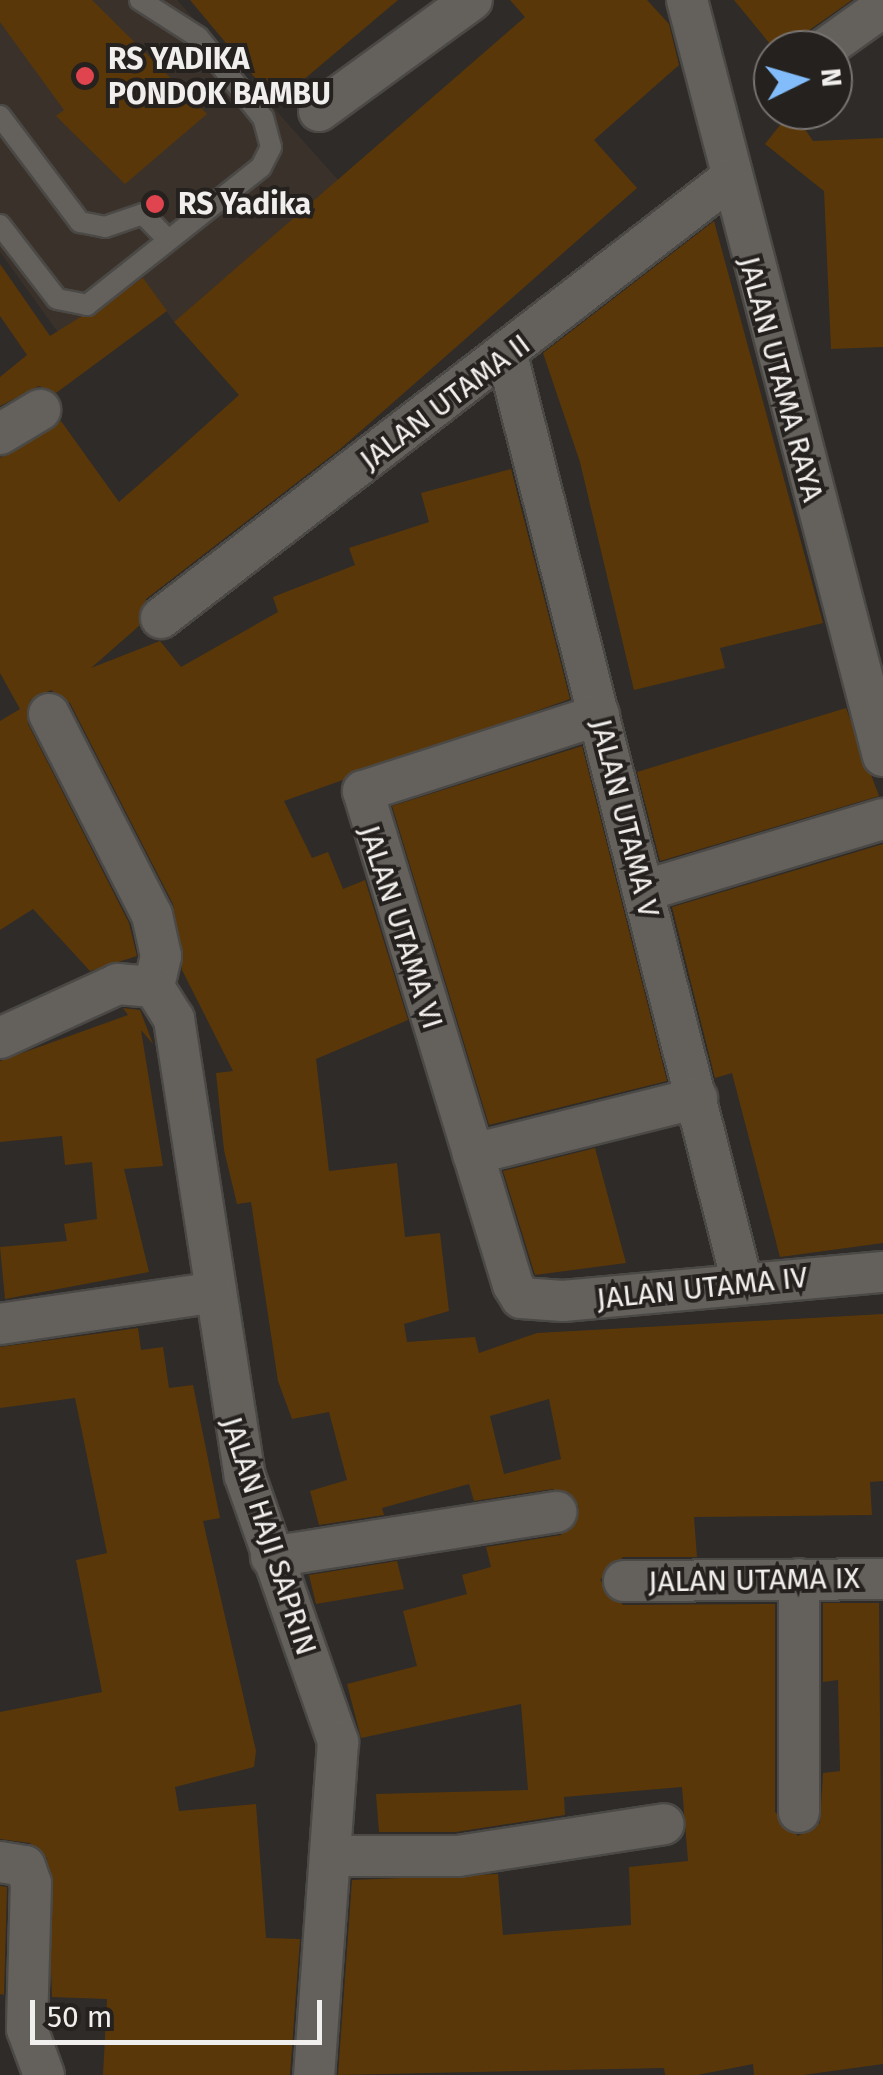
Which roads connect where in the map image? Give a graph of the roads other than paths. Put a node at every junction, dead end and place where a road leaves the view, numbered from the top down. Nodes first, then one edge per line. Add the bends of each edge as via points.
1 (140, 0) edge
2 (472, 0) edge
3 (686, 0) edge
4 (883, 7) edge
5 (851, 30) edge
6 (319, 111) dead end
7 (0, 116) edge
8 (727, 181) junction
9 (0, 225) edge
10 (168, 240) junction
11 (507, 355) junction
12 (40, 410) dead end
13 (0, 434) edge
14 (161, 618) dead end
15 (49, 714) dead end
16 (598, 715) junction
17 (883, 756) edge
18 (883, 819) edge
19 (643, 891) junction
20 (154, 987) junction
21 (0, 1038) edge
22 (697, 1098) junction
23 (473, 1154) junction
24 (883, 1272) edge
25 (742, 1282) junction
26 (210, 1293) junction
27 (521, 1298) joint
28 (0, 1324) edge
29 (556, 1512) dead end
30 (270, 1557) junction
31 (799, 1578) junction
32 (883, 1578) edge
33 (624, 1581) dead end
34 (799, 1812) dead end
35 (664, 1824) dead end
36 (332, 1856) junction
37 (0, 1862) edge
38 (44, 2075) edge
39 (314, 2075) edge

1 - 10 lane via 198,37 263,118 271,146 262,167
2 - 6 street
3 - 8 street, JALAN UTAMA RAYA
4 - 5 street
7 - 10 lane via 80,222 105,226 143,214
8 - 11 street, JALAN UTAMA II
8 - 17 street, JALAN UTAMA RAYA
9 - 10 lane via 72,308
11 - 14 street, JALAN UTAMA II
11 - 16 street, JALAN UTAMA V
12 - 13 street
15 - 20 street via 152,916 161,956
16 - 19 street, JALAN UTAMA V
16 - 23 street, JALAN UTAMA VI via 363,791
18 - 19 street
19 - 22 street, JALAN UTAMA V
20 - 21 street via 118,984
20 - 26 street, JALAN HAJI SAPRIN via 174,1019
22 - 23 street
22 - 25 street, JALAN UTAMA V
23 - 27 street, JALAN UTAMA VI
24 - 25 street, JALAN UTAMA IV
25 - 27 street, JALAN UTAMA IV
26 - 28 street
26 - 30 street, JALAN HAJI SAPRIN via 226,1401
29 - 30 street
30 - 36 street, JALAN HAJI SAPRIN via 338,1742
31 - 32 street, JALAN UTAMA IX
31 - 33 street, JALAN UTAMA IX
31 - 34 street
35 - 36 street via 458,1856
36 - 39 street, JALAN HAJI SAPRIN
37 - 38 street via 25,1866 32,1883 27,2029

